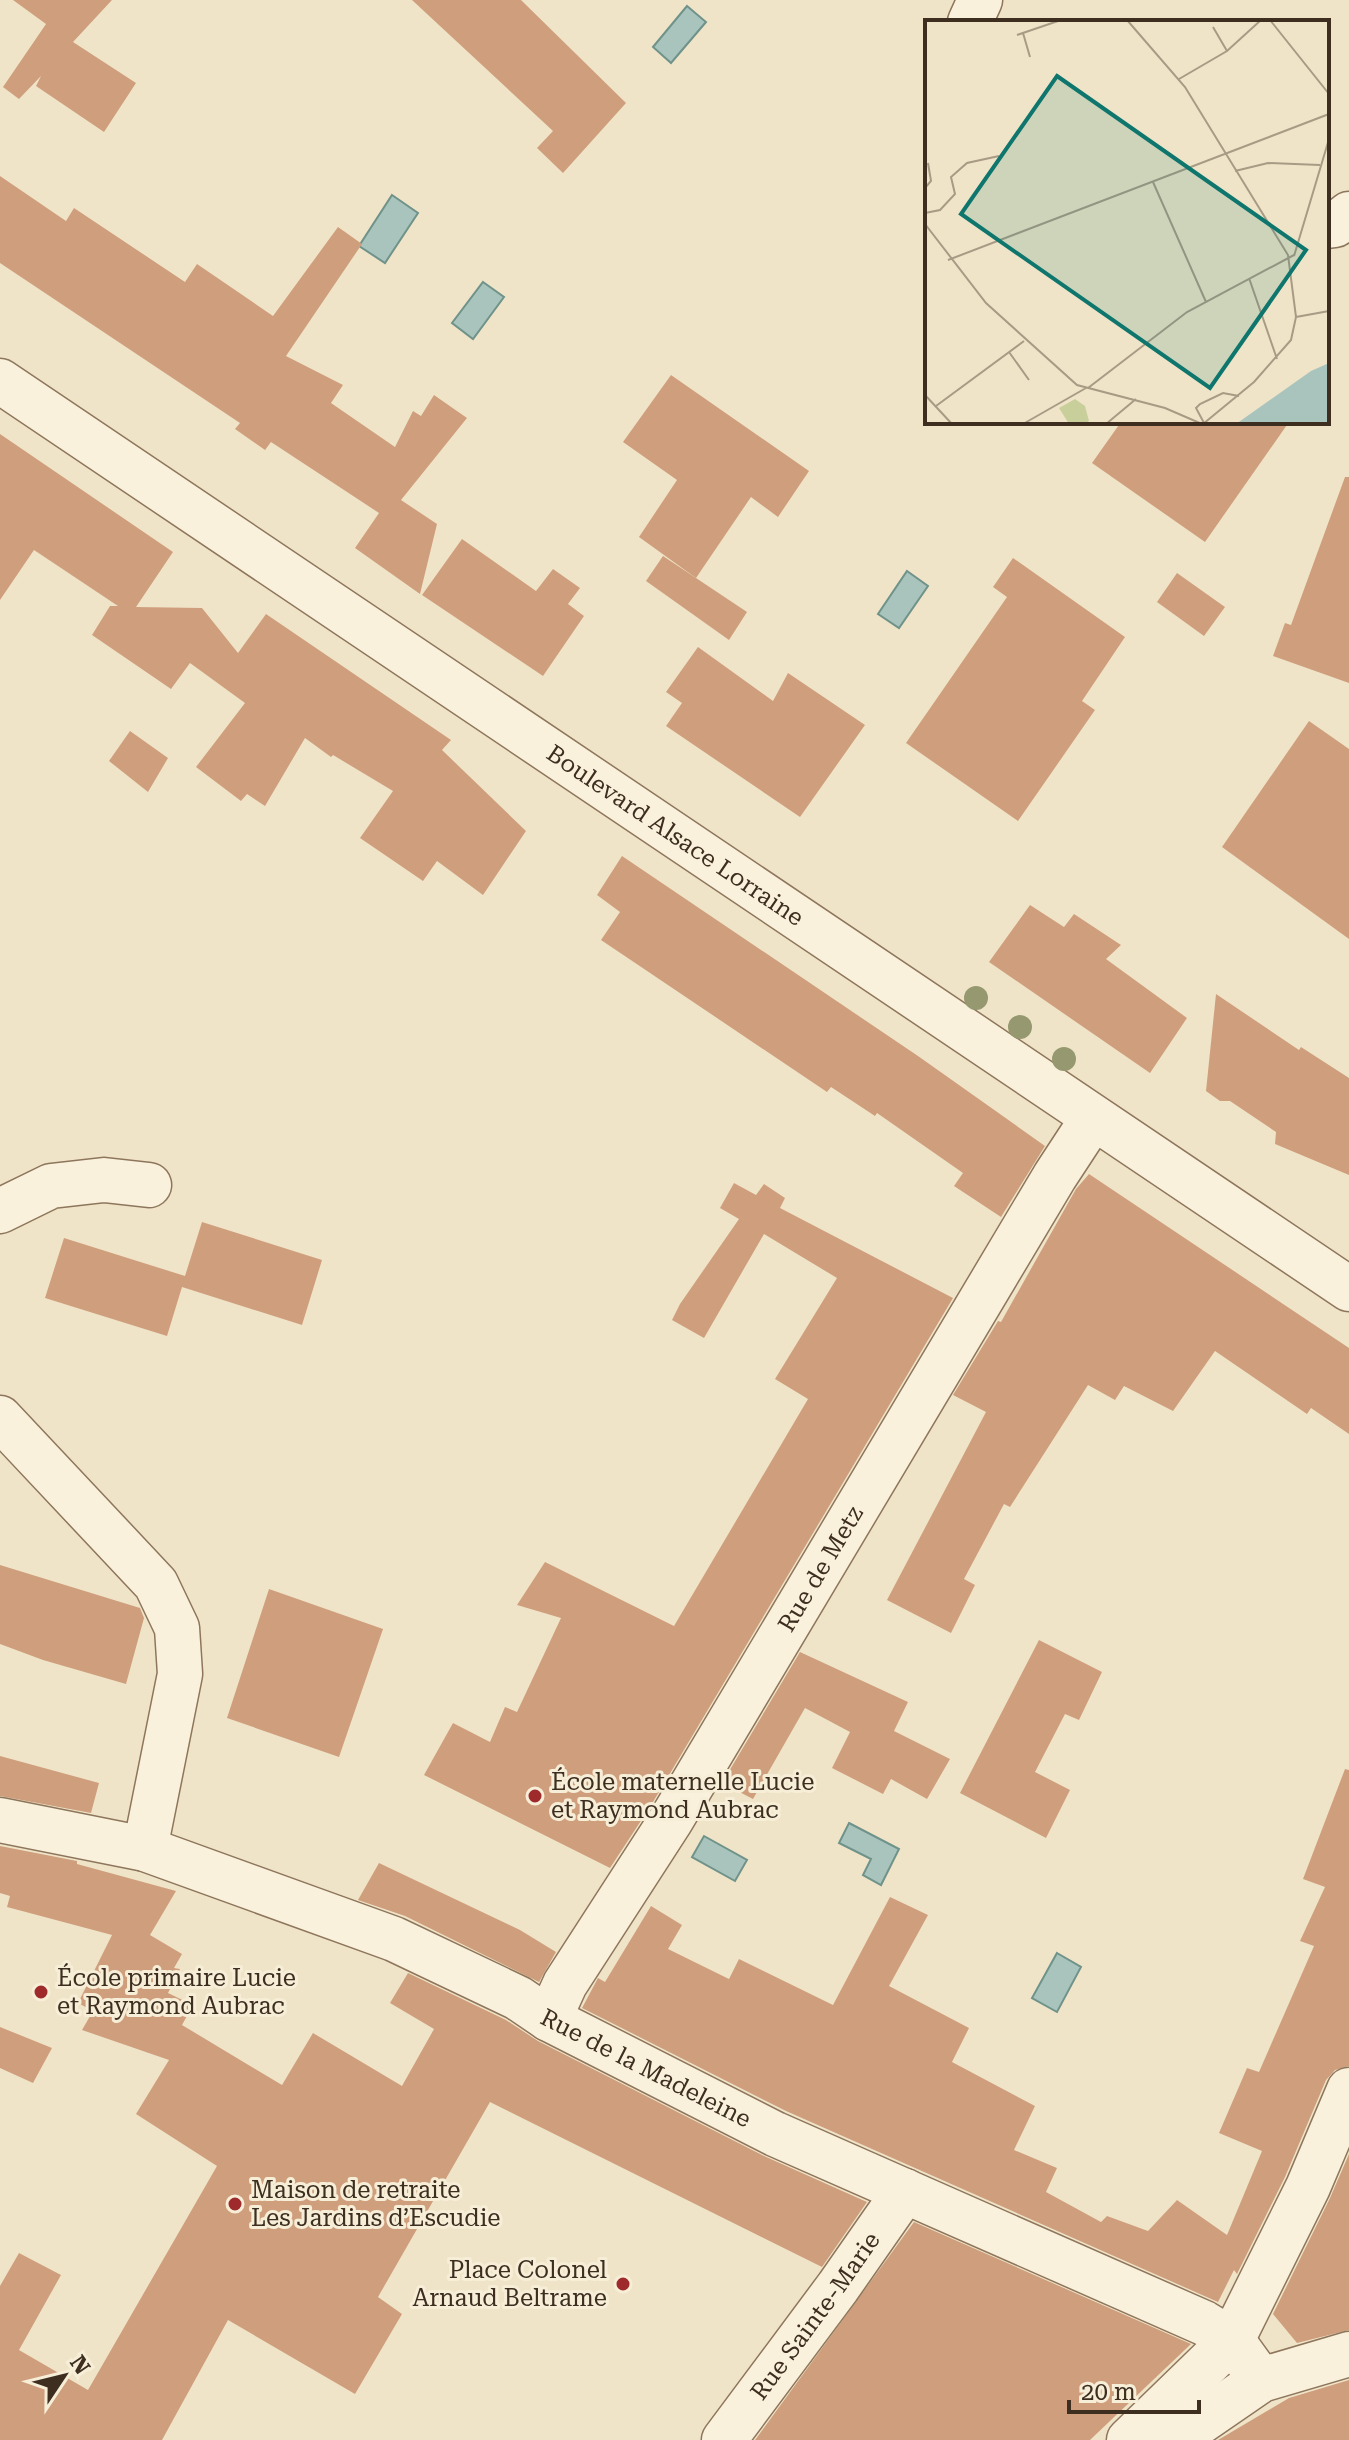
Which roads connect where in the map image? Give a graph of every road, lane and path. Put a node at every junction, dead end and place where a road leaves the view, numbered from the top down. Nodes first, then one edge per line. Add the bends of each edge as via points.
1 (980, 0) edge
2 (971, 20) edge
3 (1349, 214) edge
4 (1329, 226) edge
5 (0, 381) edge
6 (1093, 1118) junction
7 (149, 1185) dead end
8 (0, 1211) edge
9 (1349, 1289) edge
10 (0, 1418) edge
11 (0, 1820) edge
12 (145, 1849) junction
13 (549, 2019) junction
14 (1349, 2090) edge
15 (905, 2191) junction
16 (1232, 2340) junction
17 (1349, 2354) edge
18 (1261, 2380) junction
19 (724, 2440) edge
20 (1129, 2440) edge
21 (1174, 2440) edge

1 - 2 street
3 - 4 street
5 - 6 street, Boulevard Alsace Lorraine
6 - 9 street, Boulevard Alsace Lorraine
6 - 13 street, Rue de Metz via 671,1820 565,1984
7 - 8 street via 104,1180 51,1186
10 - 12 street via 156,1584 177,1628 180,1674
11 - 12 street, Rue de la Madeleine
12 - 13 street, Rue de la Madeleine via 394,1939 518,1998
13 - 15 street, Rue de la Madeleine via 775,2134
14 - 16 street
15 - 16 street, Rue de la Madeleine via 1170,2307
15 - 19 street, Rue Sainte-Marie
16 - 18 street, Rue de la Madeleine
16 - 20 street
17 - 18 street
18 - 21 street

